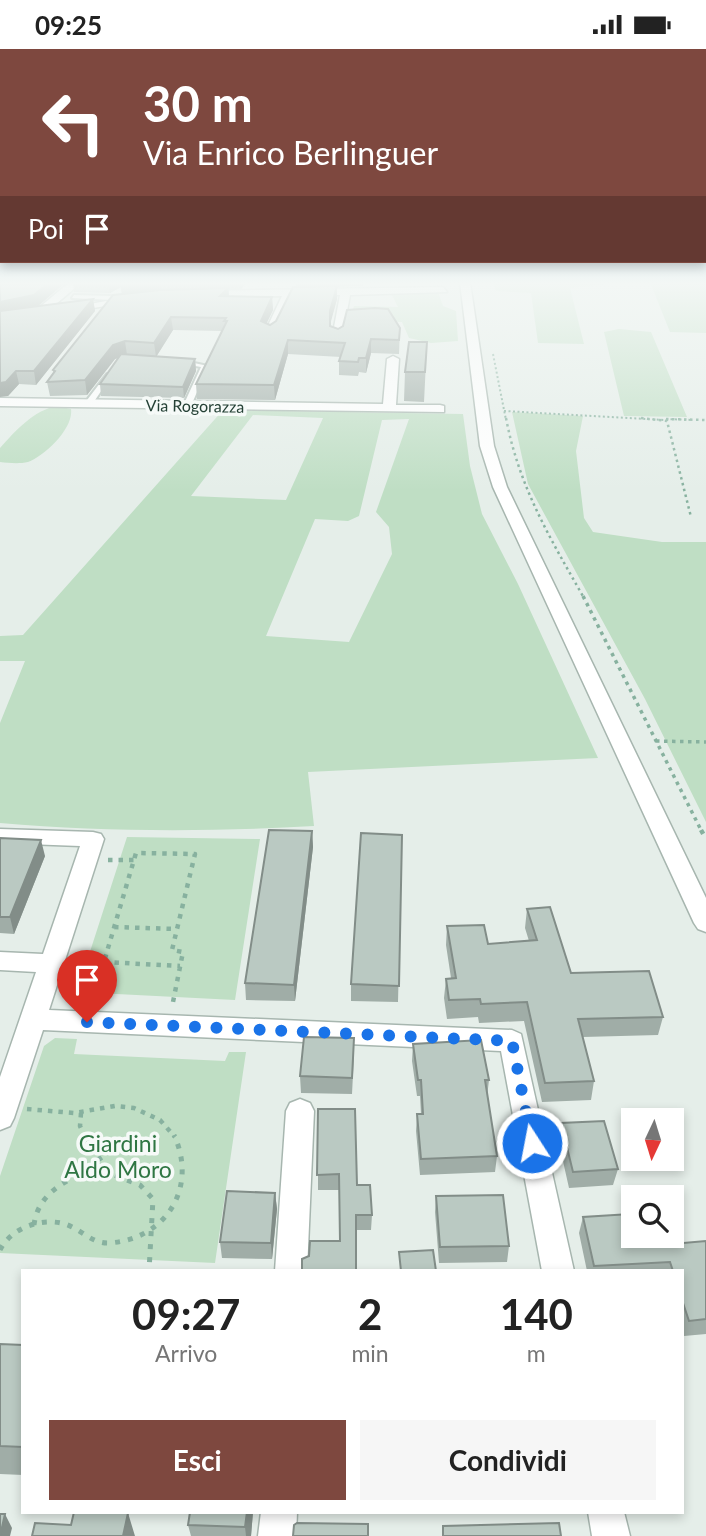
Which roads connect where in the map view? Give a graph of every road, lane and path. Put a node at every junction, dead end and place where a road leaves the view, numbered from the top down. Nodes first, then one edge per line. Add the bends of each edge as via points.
1 (474, 351) edge
2 (493, 351) edge
3 (393, 359) dead end
4 (169, 362) edge
5 (116, 365) edge
6 (0, 402) edge
7 (88, 404) junction
8 (187, 406) junction
9 (389, 409) junction
10 (440, 409) dead end
11 (504, 411) junction
12 (663, 419) junction
13 (706, 420) edge
14 (691, 517) dead end
15 (656, 741) junction
16 (706, 742) edge
17 (0, 836) edge
18 (706, 839) edge
19 (706, 923) edge
20 (114, 927) junction
21 (177, 929) junction
22 (0, 961) edge
23 (104, 962) junction
24 (50, 963) junction
25 (180, 966) junction
26 (96, 989) dead end
27 (32, 1019) junction
28 (168, 1026) junction
29 (300, 1111) dead end
30 (2, 1112) edge
31 (81, 1113) junction
32 (102, 1165) junction
33 (34, 1225) junction
34 (154, 1226) junction
35 (0, 1250) edge
36 (149, 1269) edge
37 (291, 1269) edge
38 (558, 1269) edge
39 (279, 1514) edge
40 (606, 1514) edge
41 (278, 1536) edge
42 (611, 1536) edge

1 - 19 street via 487,446 499,487
2 - 11 path
3 - 9 street
4 - 8 lane via 205,366
5 - 7 lane
6 - 7 street, Via Rogorazza via 36,397
7 - 8 street, Via Rogorazza
8 - 9 street, Via Rogorazza
9 - 10 street, Via Rogorazza
11 - 12 path
11 - 15 path via 512,450 533,508
12 - 13 path
12 - 14 path
15 - 16 path
15 - 18 path
17 - 24 street via 93,839
20 - 21 path
20 - 21 path via 136,853 195,854
20 - 23 path
21 - 25 path via 172,950 183,952
22 - 24 street
23 - 25 path
23 - 26 path
24 - 27 street
25 - 28 path
27 - 28 street
27 - 30 street
28 - 38 street via 512,1041
29 - 37 street
30 - 31 path
31 - 32 path via 80,1126
31 - 34 path via 110,1106 137,1109 173,1133 184,1169 182,1193 175,1207
32 - 33 path via 49,1193
32 - 34 path via 109,1173 140,1185 153,1199
33 - 34 path via 58,1222 106,1244
33 - 35 path via 10,1236
34 - 36 path
39 - 41 street
40 - 42 street

